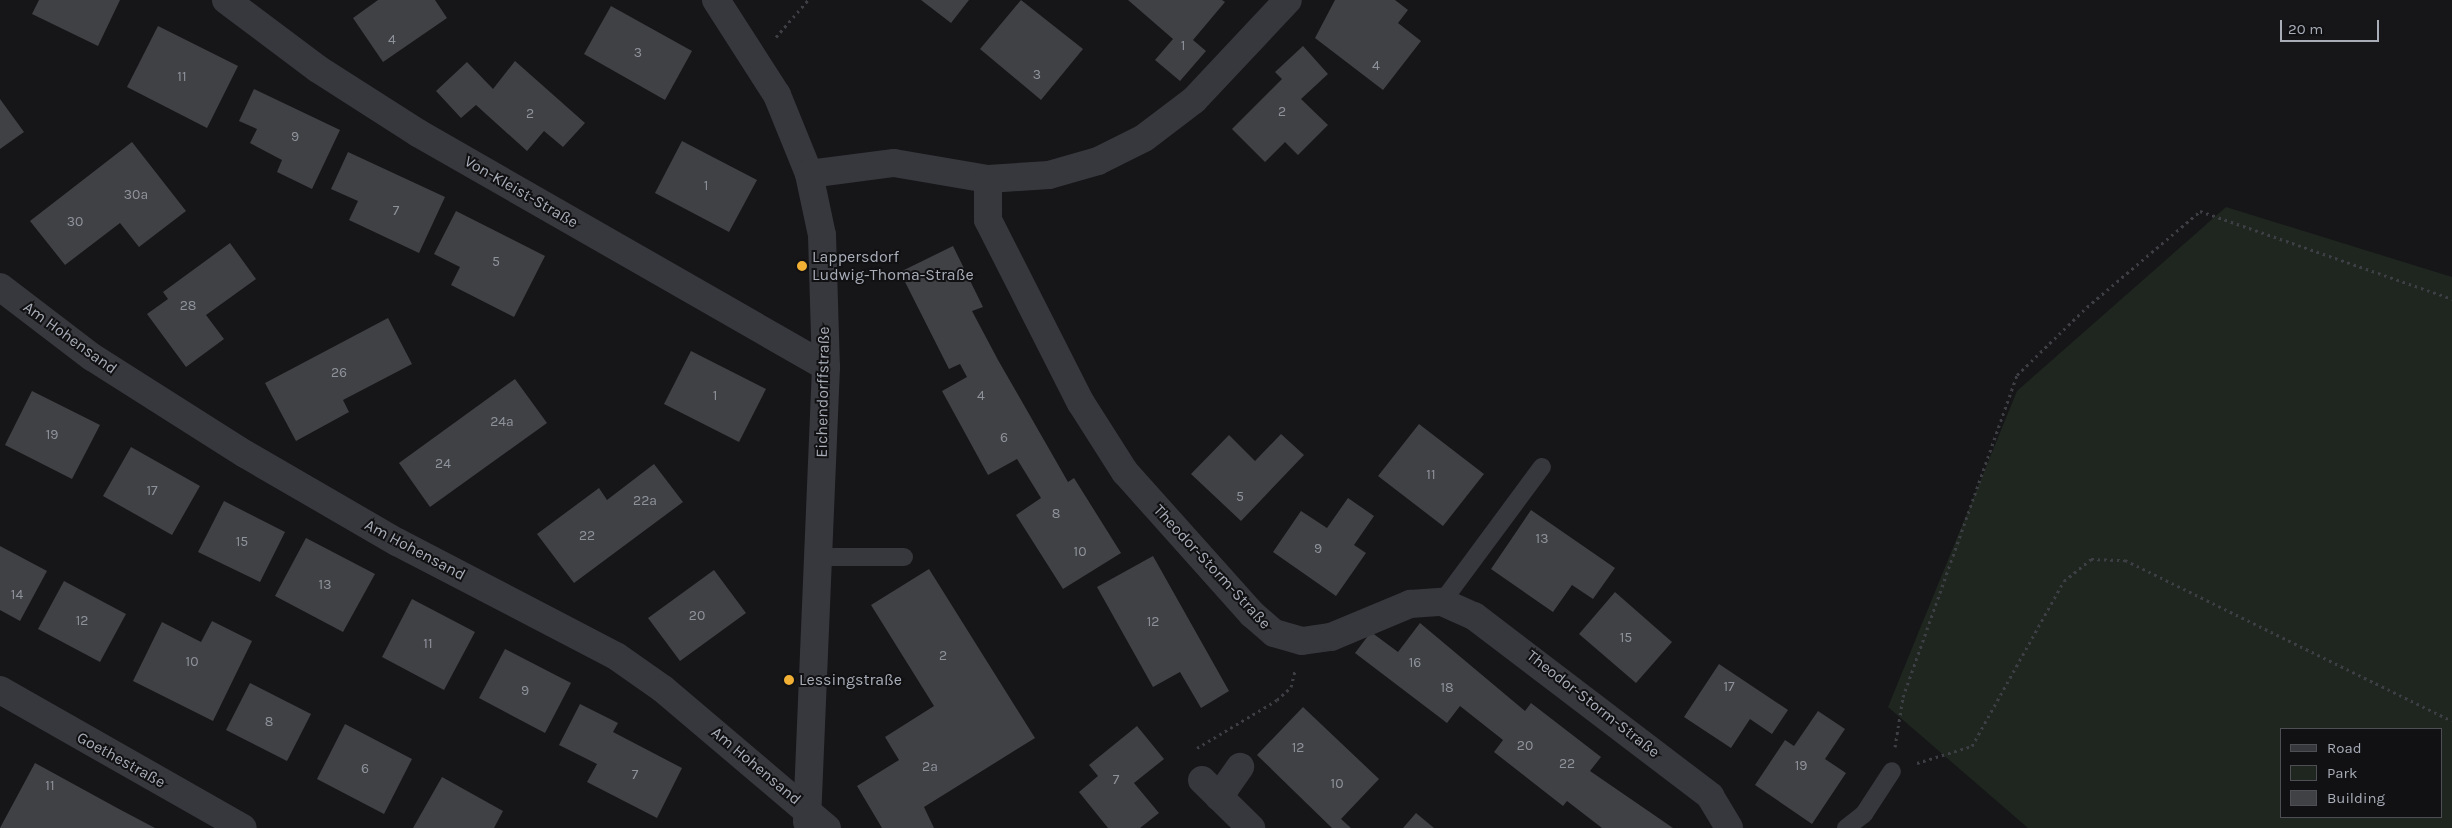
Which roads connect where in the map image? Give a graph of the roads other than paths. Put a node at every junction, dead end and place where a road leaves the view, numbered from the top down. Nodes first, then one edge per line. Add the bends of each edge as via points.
1 (226, 0) edge
2 (716, 0) edge
3 (1288, 0) edge
4 (809, 174) junction
5 (988, 179) junction
6 (0, 287) edge
7 (826, 367) junction
8 (1542, 467) dead end
9 (816, 557) junction
10 (904, 557) dead end
11 (1442, 602) junction
12 (0, 690) edge
13 (1240, 766) dead end
14 (1892, 771) road end
15 (814, 822) edge
16 (243, 828) edge
17 (1251, 828) edge
18 (1729, 828) edge
19 (1846, 828) edge

1 - 7 street, Von-Kleist-Straße via 318,69 418,133
2 - 4 street, Eichendorffstraße via 757,58
3 - 5 street via 1194,100 1144,138 1098,161 1050,175
4 - 5 street via 894,163
4 - 7 street, Eichendorffstraße via 822,235
5 - 11 street, Theodor-Storm-Straße via 988,220 1081,403 1125,472 1252,614 1274,633 1302,642 1331,638 1410,604
6 - 15 street, Am Hohensand via 92,357 245,454 397,542 616,656 664,689
7 - 9 street, Eichendorffstraße
8 - 11 lane
9 - 10 lane
9 - 15 street, Eichendorffstraße
11 - 18 street, Theodor-Storm-Straße via 1474,616 1552,671 1710,796
12 - 16 street, Goethestraße
13 - 17 street via 1210,788
14 - 19 lane via 1864,814

